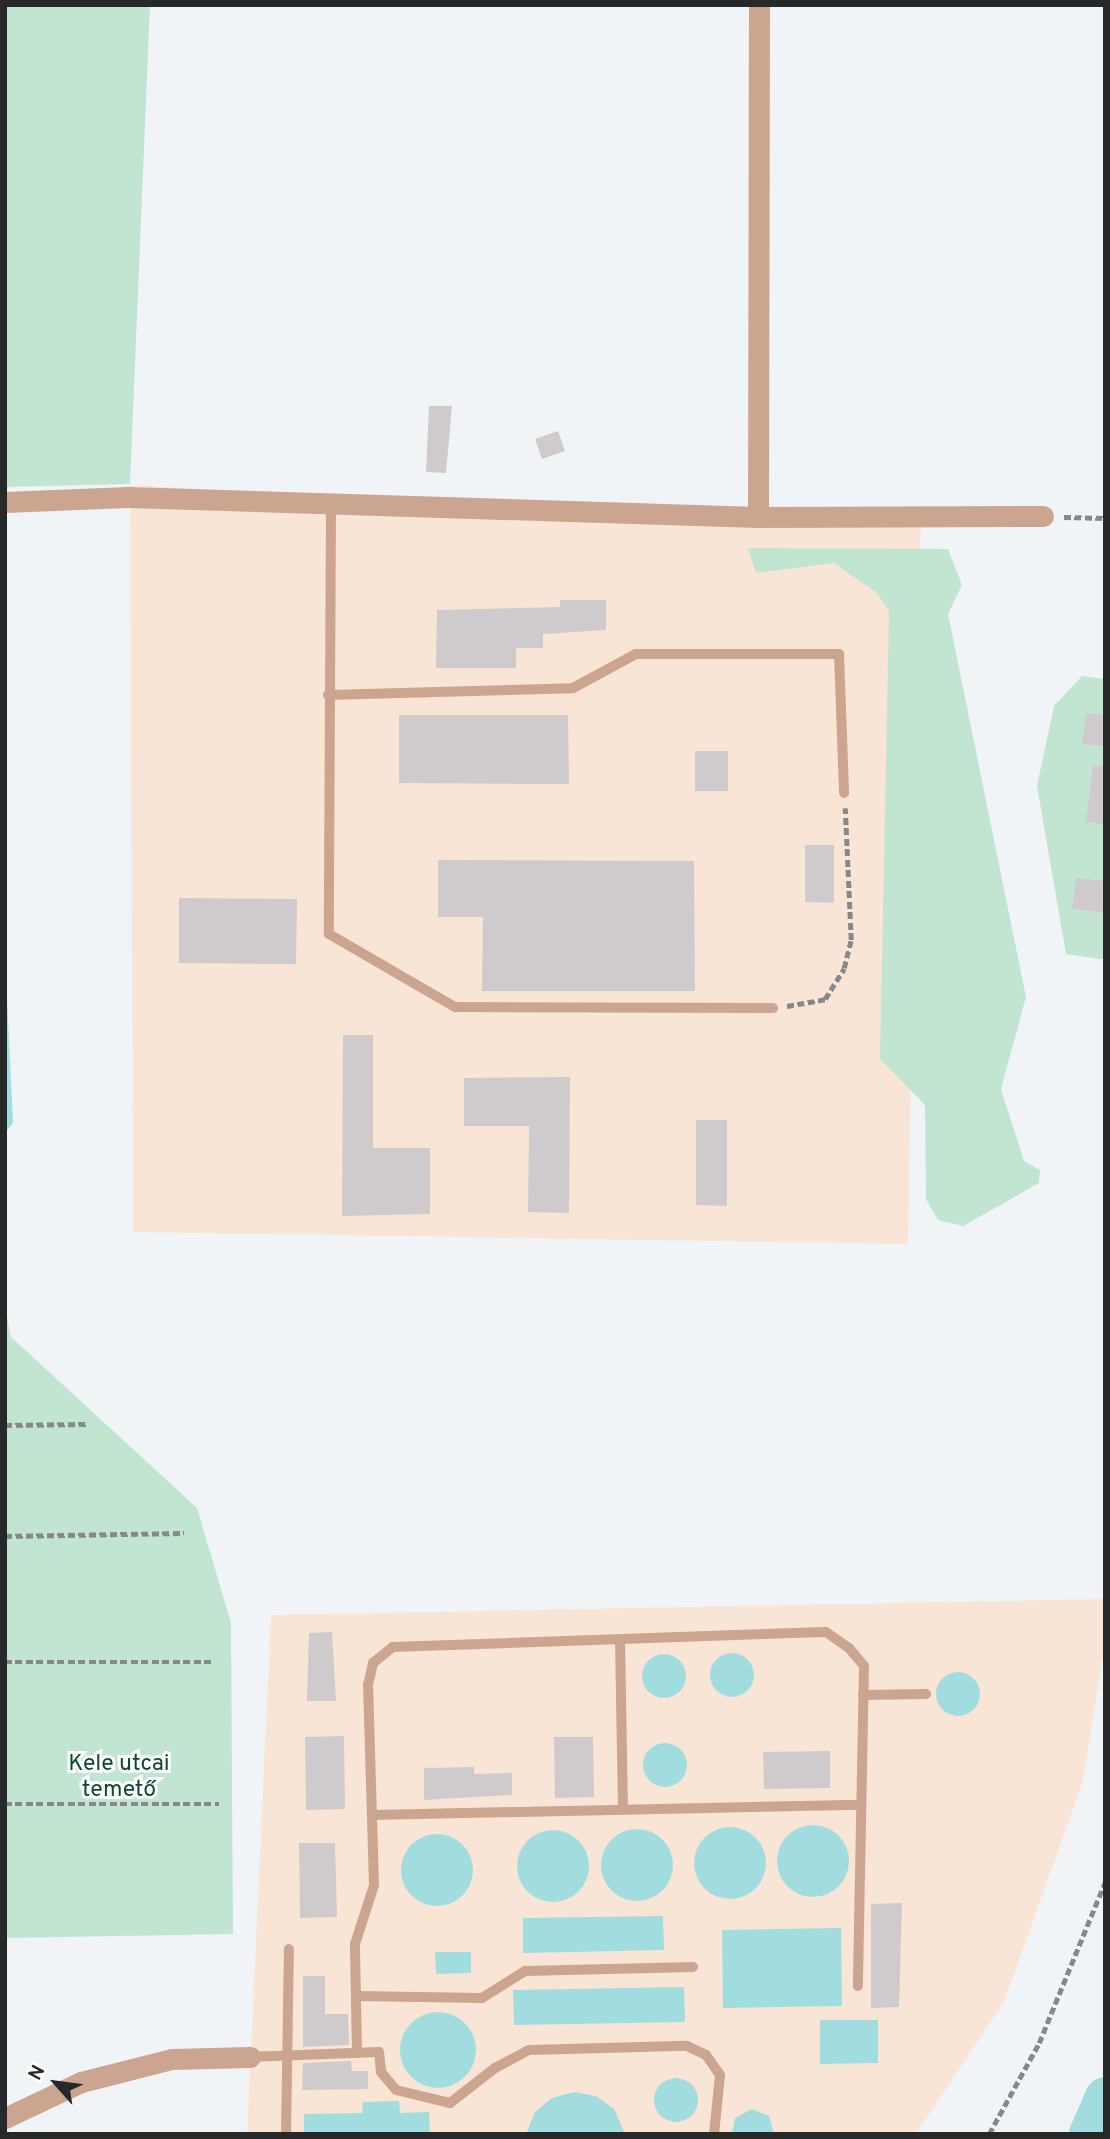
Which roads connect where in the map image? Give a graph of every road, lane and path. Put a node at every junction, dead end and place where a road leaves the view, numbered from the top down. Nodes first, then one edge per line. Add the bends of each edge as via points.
1 (759, 5) edge
2 (5, 502) edge
3 (331, 505) junction
4 (1043, 516) joint
5 (758, 517) junction
6 (1105, 518) edge
7 (328, 695) junction
8 (844, 793) joint
9 (773, 1008) joint
10 (5, 1424) edge
11 (86, 1424) dead end
12 (184, 1533) dead end
13 (5, 1536) edge
14 (620, 1639) junction
15 (5, 1662) edge
16 (215, 1662) dead end
17 (926, 1694) dead end
18 (863, 1695) junction
19 (5, 1804) edge
20 (219, 1804) dead end
21 (861, 1805) junction
22 (623, 1810) junction
23 (372, 1815) junction
24 (1105, 1882) edge
25 (289, 1949) dead end
26 (693, 1967) dead end
27 (858, 1986) dead end
28 (356, 1996) junction
29 (357, 2053) junction
30 (287, 2056) junction
31 (250, 2057) joint
32 (5, 2118) edge
33 (286, 2134) edge
34 (714, 2134) edge
35 (989, 2134) edge

1 - 5 street
2 - 3 street via 128,497
3 - 5 street
3 - 7 lane
4 - 5 street
4 - 6 path
7 - 8 lane via 573,688 636,654 839,654
7 - 9 lane via 328,934 455,1007
8 - 9 path via 850,940 844,968 825,999
10 - 11 path
12 - 13 path
14 - 18 lane via 825,1632 849,1648 864,1666
14 - 22 lane
14 - 23 lane via 393,1647 373,1663 369,1685
15 - 16 path
17 - 18 lane
18 - 21 lane
19 - 20 path
21 - 22 lane
21 - 27 lane
22 - 23 lane
23 - 28 lane via 374,1885 355,1944
24 - 35 path via 1039,2043
25 - 30 lane
26 - 28 lane via 525,1971 482,1998
28 - 29 lane
29 - 30 lane
29 - 34 lane via 379,2052 381,2072 396,2090 450,2103 495,2068 529,2050 687,2046 706,2055 720,2075
30 - 31 lane
30 - 33 lane
31 - 32 street via 172,2059 82,2082

